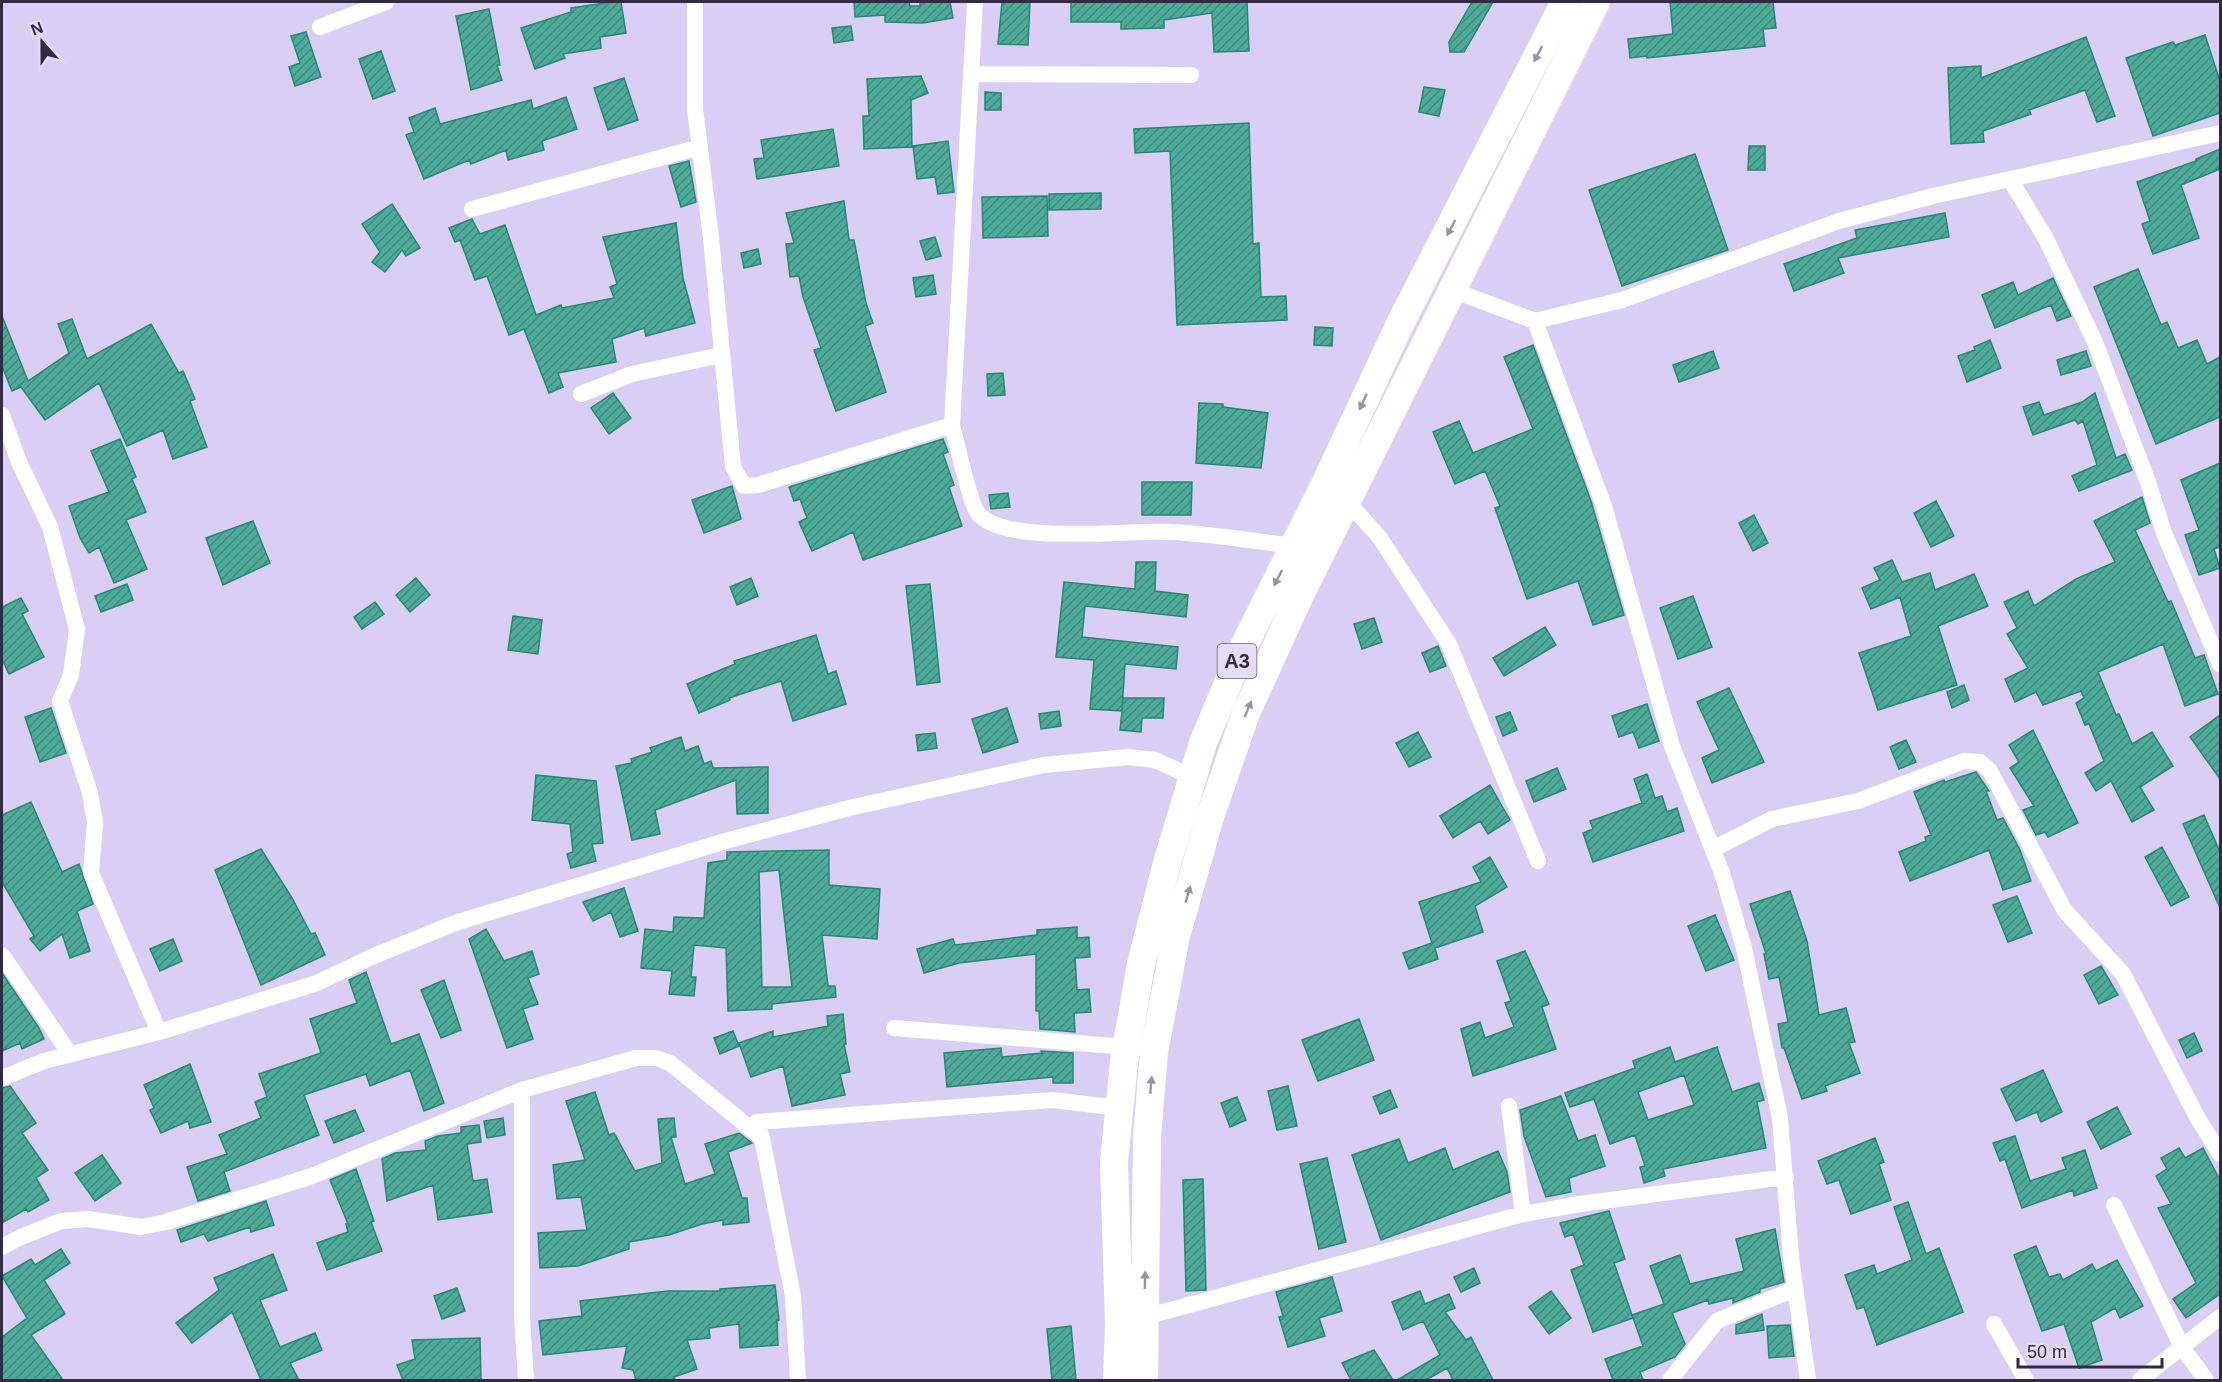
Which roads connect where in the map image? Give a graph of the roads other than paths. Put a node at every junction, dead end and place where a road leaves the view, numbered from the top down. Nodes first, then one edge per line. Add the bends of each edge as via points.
1 (386, 2) edge
2 (695, 2) edge
3 (975, 2) edge
4 (1565, 2) edge
5 (1596, 2) edge
6 (320, 27) dead end
7 (971, 74) junction
8 (1191, 75) dead end
9 (2220, 133) edge
10 (700, 147) junction
11 (2011, 181) junction
12 (472, 210) dead end
13 (1452, 290) junction
14 (1535, 321) junction
15 (721, 355) junction
16 (581, 394) dead end
17 (2, 415) edge
18 (952, 425) junction
19 (1347, 501) junction
20 (1294, 546) junction
21 (2220, 664) edge
22 (1192, 777) junction
23 (1713, 849) junction
24 (1538, 861) dead end
25 (2, 955) edge
26 (894, 1028) dead end
27 (159, 1032) junction
28 (1126, 1047) junction
29 (70, 1054) junction
30 (2, 1078) edge
31 (522, 1090) junction
32 (1509, 1106) dead end
33 (1119, 1108) junction
34 (762, 1138) junction
35 (2220, 1154) edge
36 (1786, 1177) junction
37 (2114, 1205) dead end
38 (1523, 1214) junction
39 (2, 1247) edge
40 (1795, 1289) junction
41 (1145, 1317) junction
42 (2220, 1317) edge
43 (1994, 1324) dead end
44 (2182, 1347) junction
45 (526, 1380) edge
46 (798, 1380) edge
47 (1117, 1380) edge
48 (1144, 1380) edge
49 (1670, 1380) edge
50 (1808, 1380) edge
51 (2026, 1380) edge
52 (2140, 1380) edge
53 (2206, 1380) edge

1 - 6 street
2 - 10 street via 695,109
3 - 7 street
4 -> 20 highway, A3 via 1401,322
5 - 13 highway, A3
7 - 8 street
7 - 18 street
9 - 11 street
10 - 12 street
10 - 15 street
11 - 14 street via 1933,196 1839,221 1622,300
11 - 21 street via 2045,237 2095,342 2164,533
13 - 14 street
13 - 19 highway, A3
14 - 23 street via 1604,506 1672,746
15 - 16 street via 632,374
15 - 18 street via 733,467 744,486
17 - 27 street via 50,527 77,629 71,675 60,701 90,793 95,823 91,873
18 - 20 street via 976,512 989,522 1021,531 1071,535 1171,532
19 - 24 street via 1380,538 1449,644
41 -> 19 highway, A3 via 1147,1136 1154,1052 1176,936 1246,713
20 -> 22 highway, A3 via 1241,652
22 - 27 street via 1155,760 1128,757 1044,765 849,808 458,922 317,983
22 - 28 highway, A3 via 1141,964
23 - 35 street via 1772,819 1858,801 1964,761 1980,762 1990,771 2065,910 2124,974
23 - 36 street via 1744,948 1767,1048
25 - 29 street
26 - 28 street
27 - 29 street
28 - 33 highway, A3
29 - 30 street
31 - 34 street via 636,1058 656,1058 670,1063
31 - 39 street via 312,1176 166,1222 141,1227 88,1219 62,1221
31 - 45 street via 522,1318
32 - 38 street
33 - 34 street via 1053,1100 757,1122
33 - 47 highway, A3 via 1114,1162
34 - 46 street via 793,1296
36 - 38 street
36 - 40 street
37 - 44 street
38 - 41 street
40 - 49 street via 1717,1321
40 - 50 street
41 - 48 highway, A3
42 - 44 street
43 - 51 street
44 - 52 street
44 - 53 street

